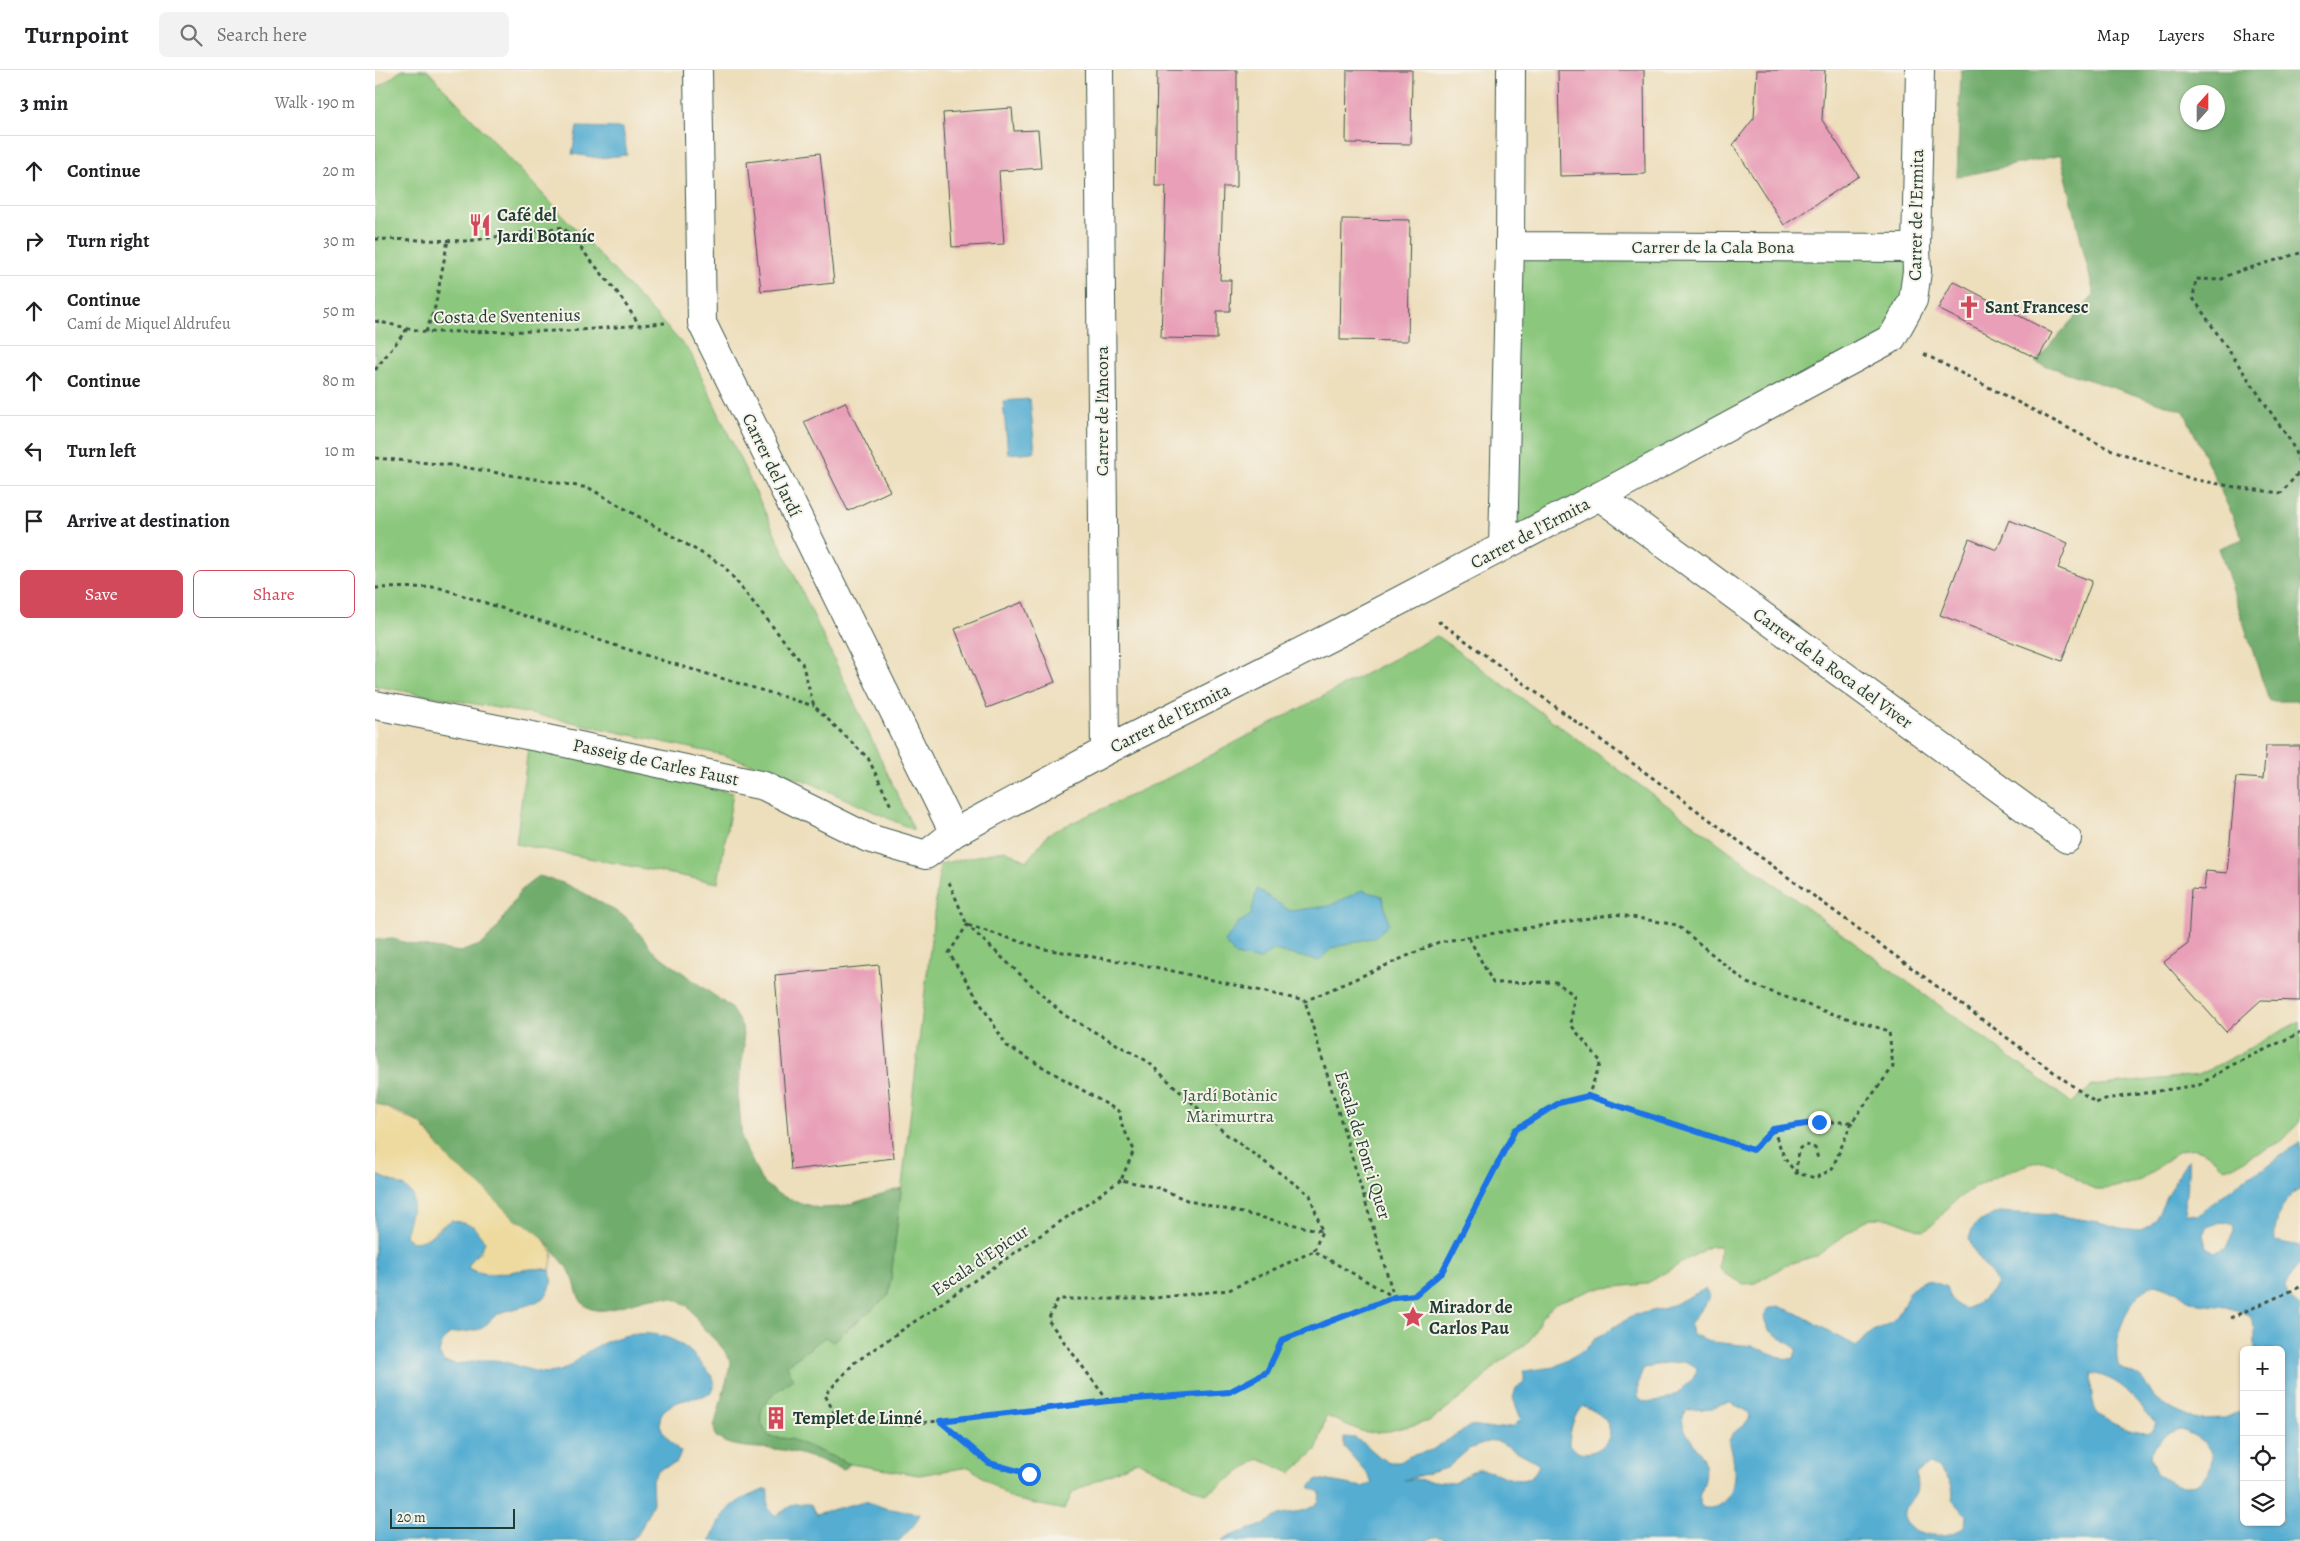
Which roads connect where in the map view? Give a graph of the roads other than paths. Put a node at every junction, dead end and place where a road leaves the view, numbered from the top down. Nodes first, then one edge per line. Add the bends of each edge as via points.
1 (698, 70) edge
2 (1099, 70) edge
3 (1511, 70) edge
4 (1920, 70) edge
5 (1510, 246) junction
6 (1915, 248) junction
7 (1599, 496) junction
8 (1503, 547) junction
9 (375, 705) edge
10 (1105, 751) junction
11 (954, 833) junction
12 (2067, 839) dead end
13 (927, 855) joint

1 - 11 street, Carrer del Jardí via 702,323
2 - 10 street, Carrer de l'Ancora
3 - 5 street
4 - 6 street, Carrer de l'Ermita
5 - 6 street, Carrer de la Cala Bona
5 - 8 street
6 - 7 street, Carrer de l'Ermita via 1917,271 1913,300 1892,338
7 - 8 street, Carrer de l'Ermita
7 - 12 street, Carrer de la Roca del Viver
8 - 10 street, Carrer de l'Ermita
9 - 13 street, Passeig de Carles Faust via 547,738 763,786 868,838
10 - 11 street, Carrer de l'Ermita
11 - 13 street, Carrer de l'Ermita

